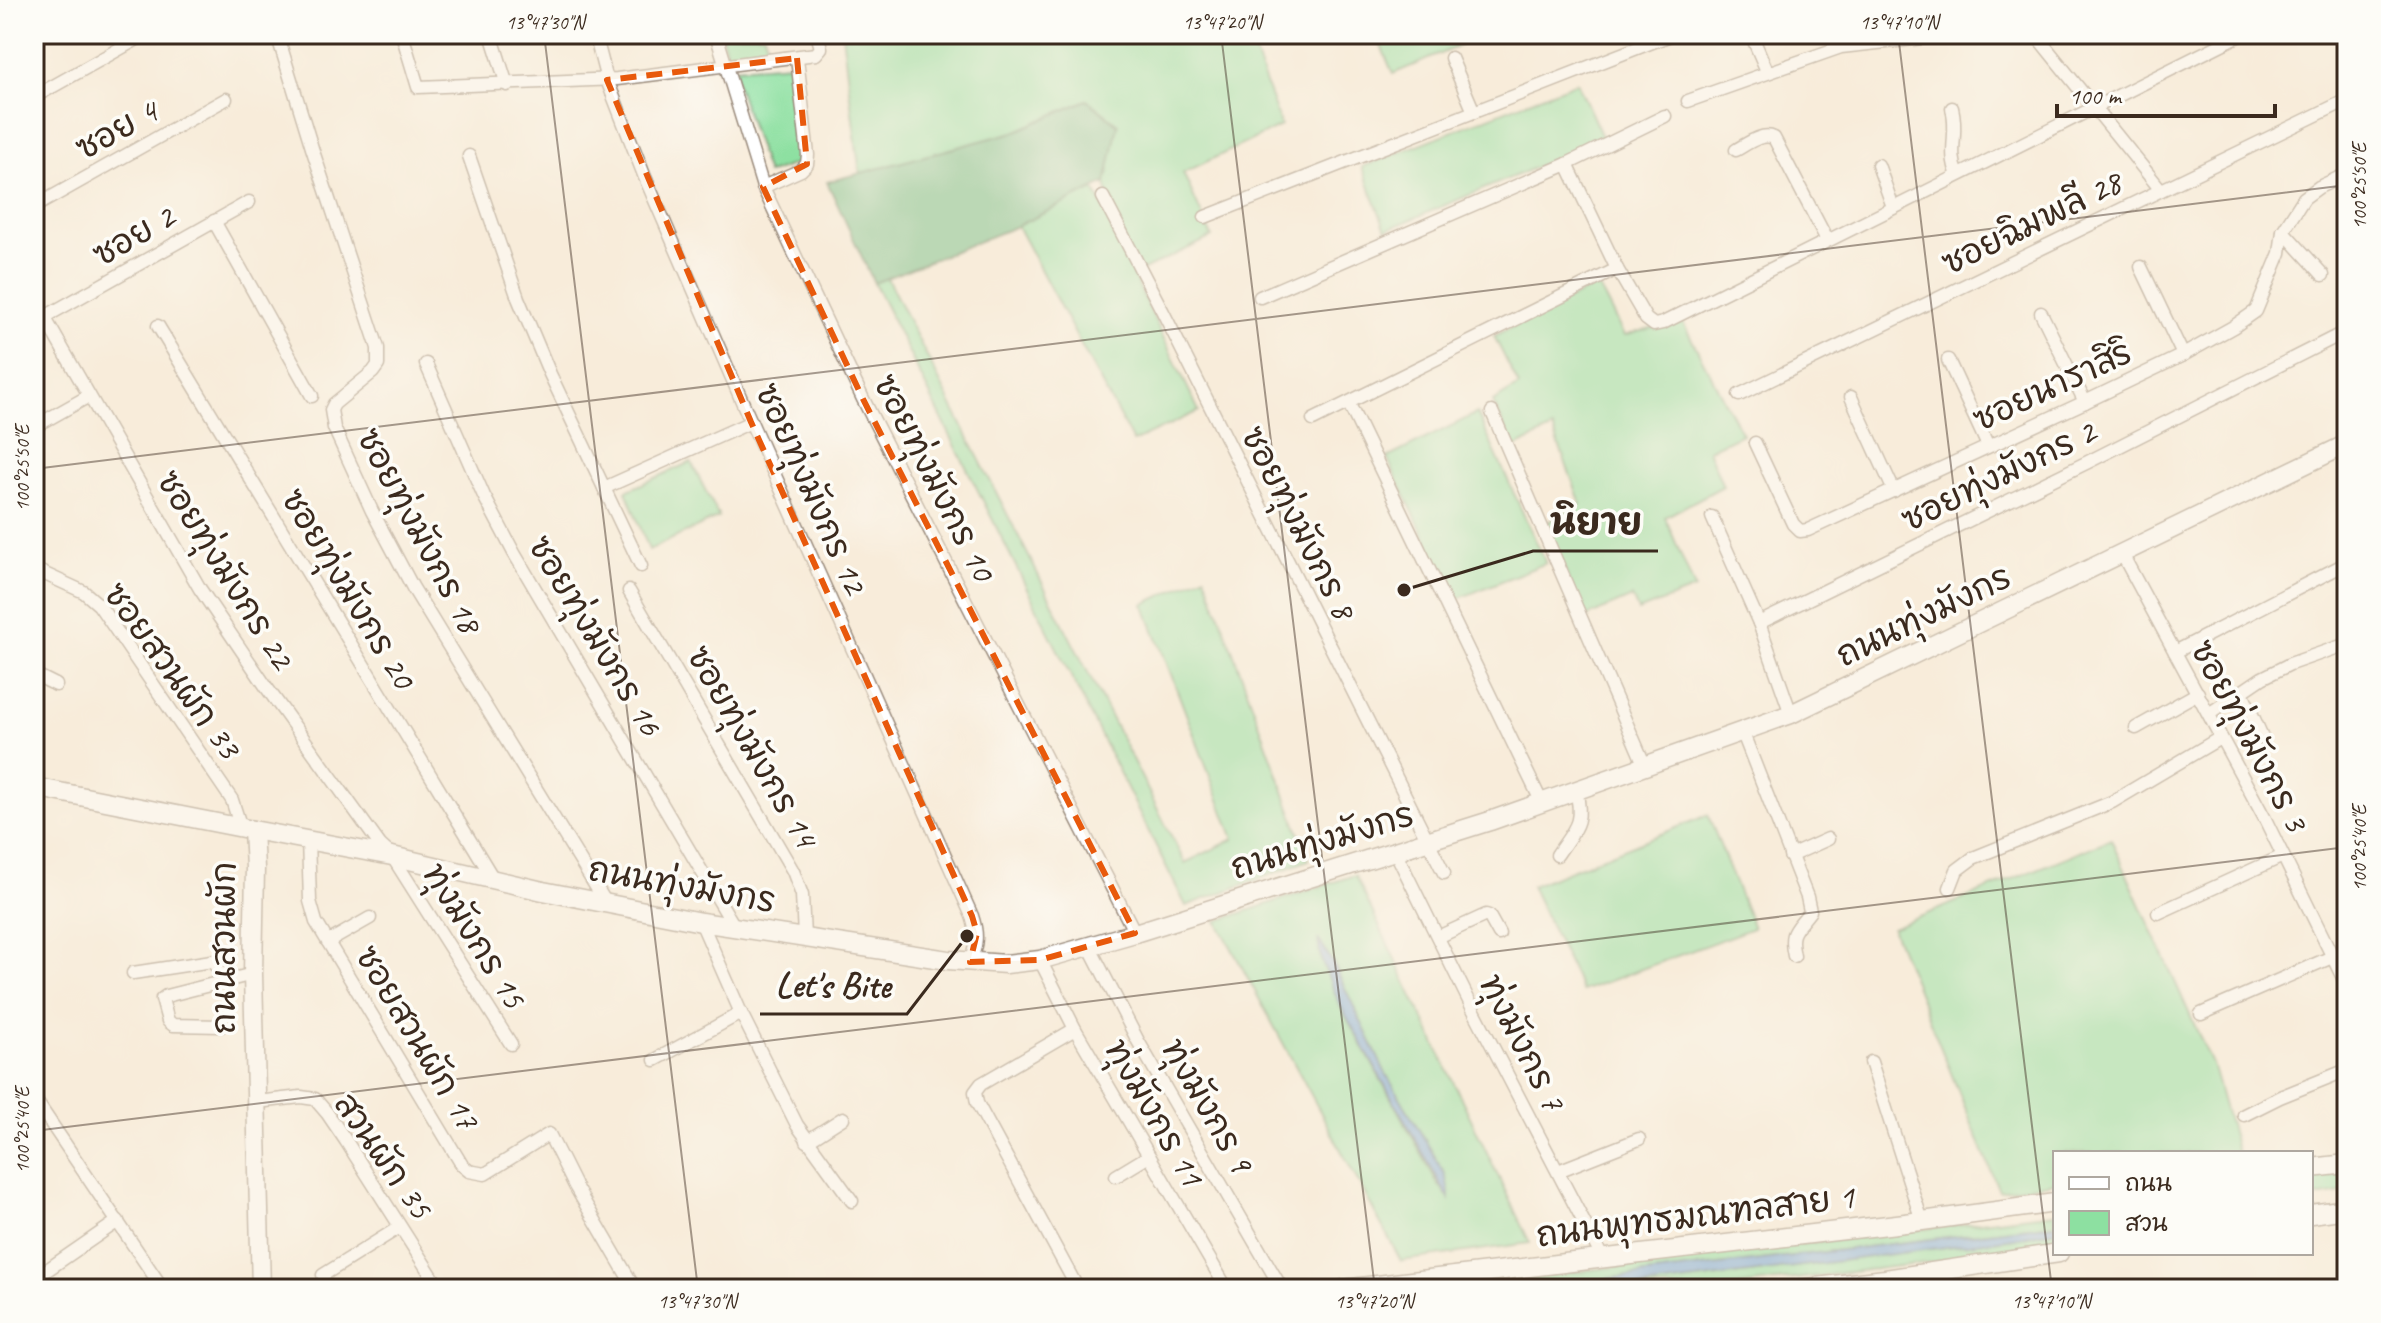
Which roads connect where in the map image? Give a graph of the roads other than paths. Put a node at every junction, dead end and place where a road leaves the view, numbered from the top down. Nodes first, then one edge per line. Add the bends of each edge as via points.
1 (146, 34) edge
2 (277, 34) edge
3 (402, 34) edge
4 (491, 34) edge
5 (595, 34) edge
6 (716, 34) edge
7 (817, 34) edge
8 (1673, 34) edge
9 (1751, 34) edge
10 (1937, 34) edge
11 (2035, 34) edge
12 (2242, 34) edge
13 (1644, 39) edge
14 (1861, 39) edge
15 (797, 58) junction
16 (1451, 58) dead end
17 (725, 64) junction
18 (1767, 71) junction
19 (607, 80) junction
20 (507, 85) junction
21 (34, 97) edge
22 (226, 99) dead end
23 (2347, 100) edge
24 (1688, 101) dead end
25 (2094, 107) junction
26 (1952, 108) dead end
27 (1474, 112) junction
28 (1665, 116) dead end
29 (1736, 150) dead end
30 (469, 156) dead end
31 (1567, 164) junction
32 (1878, 165) dead end
33 (2347, 174) edge
34 (1958, 175) junction
35 (763, 187) junction
36 (2161, 190) junction
37 (1103, 197) dead end
38 (249, 202) dead end
39 (34, 207) edge
40 (1893, 207) junction
41 (1205, 217) dead end
42 (214, 221) junction
43 (2283, 231) junction
44 (1827, 240) junction
45 (2141, 267) dead end
46 (1617, 269) junction
47 (2323, 275) dead end
48 (1260, 297) dead end
49 (34, 299) edge
50 (2041, 313) dead end
51 (39, 320) edge
52 (158, 326) dead end
53 (2347, 331) edge
54 (2183, 355) junction
55 (1948, 360) dead end
56 (426, 364) dead end
57 (1739, 395) dead end
58 (89, 396) junction
59 (312, 396) dead end
60 (1851, 397) dead end
61 (2085, 402) junction
62 (1349, 404) junction
63 (1492, 412) dead end
64 (1313, 420) dead end
65 (751, 422) junction
66 (34, 427) edge
67 (1755, 443) dead end
68 (2347, 444) edge
69 (1988, 446) junction
70 (604, 488) junction
71 (1894, 491) junction
72 (1712, 517) dead end
73 (2122, 554) junction
74 (2347, 563) edge
75 (641, 566) dead end
76 (34, 569) edge
77 (629, 591) dead end
78 (1759, 623) junction
79 (2347, 644) edge
80 (2175, 652) junction
81 (34, 674) edge
82 (56, 685) dead end
83 (2242, 692) junction
84 (2198, 693) junction
85 (1791, 714) junction
86 (2209, 714) junction
87 (2136, 728) dead end
88 (1742, 731) junction
89 (2220, 738) junction
90 (2263, 739) dead end
91 (1645, 766) junction
92 (34, 787) edge
93 (1576, 790) junction
94 (1542, 803) junction
95 (247, 829) junction
96 (308, 839) junction
97 (1828, 839) dead end
98 (1428, 840) junction
99 (1395, 851) junction
100 (1557, 855) dead end
101 (392, 856) junction
102 (1790, 856) junction
103 (2283, 856) junction
104 (1444, 873) dead end
105 (494, 880) junction
106 (1950, 888) dead end
107 (606, 903) junction
108 (2158, 913) dead end
109 (370, 918) dead end
110 (701, 922) junction
111 (734, 926) junction
112 (1135, 933) junction
113 (1499, 934) dead end
114 (804, 937) junction
115 (1438, 937) junction
116 (328, 942) junction
117 (1089, 946) junction
118 (1794, 956) dead end
119 (2332, 957) junction
120 (1040, 960) junction
121 (970, 962) junction
122 (133, 973) dead end
123 (253, 974) junction
124 (227, 981) junction
125 (2347, 986) edge
126 (741, 1013) junction
127 (2201, 1014) dead end
128 (221, 1026) dead end
129 (1075, 1029) junction
130 (511, 1044) dead end
131 (655, 1060) dead end
132 (1871, 1062) dead end
133 (2347, 1070) edge
134 (34, 1098) edge
135 (257, 1102) junction
136 (2244, 1115) dead end
137 (843, 1118) dead end
138 (1639, 1139) dead end
139 (807, 1141) junction
140 (1149, 1156) junction
141 (2347, 1161) edge
142 (2315, 1168) edge
143 (1558, 1171) junction
144 (1116, 1176) dead end
145 (852, 1201) dead end
146 (2053, 1203) edge
147 (2347, 1208) edge
148 (2318, 1212) edge
149 (118, 1221) junction
150 (1922, 1221) junction
151 (400, 1227) junction
152 (2053, 1254) edge
153 (1603, 1259) junction
154 (323, 1275) dead end
155 (34, 1279) edge
156 (1887, 1284) edge
157 (163, 1289) edge
158 (261, 1289) edge
159 (440, 1289) edge
160 (635, 1289) edge
161 (1078, 1289) edge
162 (1227, 1289) edge
163 (1282, 1289) edge
164 (1343, 1289) edge
165 (1799, 1289) edge

1 - 21 street
2 - 107 street, ซอยทุ่งมังกร 18 via 378,348 373,372 334,404 334,428 413,588
3 - 20 street via 418,87
4 - 20 street
5 - 19 street, ซอยทุ่งมังกร 12
6 - 17 street, ซอยทุ่งมังกร 10
7 - 15 street via 821,48 816,54
8 - 13 street
9 - 18 street
10 - 14 street
11 - 25 street
12 - 25 street
13 - 27 street
14 - 18 street
15 - 17 street
15 - 35 street via 807,164
16 - 27 street
17 - 19 street
17 - 35 street, ซอยทุ่งมังกร 10
18 - 24 street
19 - 20 street
19 - 65 street, ซอยทุ่งมังกร 12
22 - 39 street, ซอย 4
23 - 36 street, ซอยฉิมพลี 28
25 - 34 street
25 - 36 street
26 - 34 street via 1952,162
27 - 41 street
28 - 31 street
29 - 44 street via 1761,137 1774,138
30 - 70 street via 518,298
31 - 46 street
31 - 48 street
32 - 40 street
33 - 43 street, ซอยนาราสิริ via 2304,198
34 - 40 street
35 - 112 street, ซอยทุ่งมังกร 10 via 863,399
36 - 57 street, ซอยฉิมพลี 28
37 - 98 street, ซอยทุ่งมังกร 8
38 - 42 street, ซอย 2
40 - 44 street
42 - 51 street, ซอย 2
42 - 59 street
43 - 47 street
43 - 54 street, ซอยนาราสิริ via 2280,253 2256,311
44 - 46 street via 1654,325
45 - 54 street
46 - 62 street
49 - 51 street, ซอยทุ่งมังกร 22
50 - 61 street
51 - 58 street, ซอยทุ่งมังกร 22
52 - 105 street, ซอยทุ่งมังกร 20
53 - 78 street, ซอยทุ่งมังกร 2
54 - 61 street, ซอยนาราสิริ
55 - 69 street
56 - 111 street, ซอยทุ่งมังกร 16 via 514,553
58 - 66 street
58 - 101 street, ซอยทุ่งมังกร 22 via 200,589
60 - 71 street
61 - 69 street, ซอยนาราสิริ
62 - 64 street
62 - 94 street
63 - 91 street
65 - 70 street
65 - 121 street, ซอยทุ่งมังกร 12 via 972,916 977,933
67 - 71 street, ซอยนาราสิริ via 1800,531
68 - 73 street, ถนนทุ่งมังกร
69 - 71 street, ซอยนาราสิริ
70 - 75 street
72 - 78 street
73 - 80 street, ซอยทุ่งมังกร 3
73 - 85 street, ถนนทุ่งมังกร
74 - 80 street
76 - 95 street, ซอยสวนผัก 33 via 84,592 99,605
77 - 114 street, ซอยทุ่งมังกร 14 via 793,871 802,895
78 - 85 street
79 - 83 street via 2279,669
80 - 84 street, ซอยทุ่งมังกร 3
81 - 82 street
83 - 86 street
83 - 90 street
84 - 86 street, ซอยทุ่งมังกร 3
84 - 87 street
85 - 88 street, ถนนทุ่งมังกร
86 - 89 street, ซอยทุ่งมังกร 3
88 - 91 street, ถนนทุ่งมังกร
88 - 102 street
89 - 103 street, ซอยทุ่งมังกร 3
89 - 106 street via 2112,802 1973,858 1957,870
91 - 93 street, ถนนทุ่งมังกร
92 - 95 street, ถนนสวนผัก
93 - 94 street, ถนนทุ่งมังกร
93 - 100 street via 1580,816
94 - 98 street, ถนนทุ่งมังกร
95 - 96 street, ถนนทุ่งมังกร
95 - 123 street, ถนนสวนผัก via 255,868
96 - 101 street, ถนนทุ่งมังกร
96 - 116 street, ซอยสวนผัก 17 via 311,910
97 - 102 street
98 - 99 street, ถนนทุ่งมังกร
98 - 104 street, ซอยทุ่งมังกร 8
99 - 112 street, ถนนทุ่งมังกร
99 - 115 street, ทุ่งมังกร 7
101 - 105 street, ถนนทุ่งมังกร
101 - 130 street, ทุ่งมังกร 15
102 - 118 street via 1810,911 1792,933
103 - 108 street
103 - 119 street, ซอยทุ่งมังกร 3
105 - 107 street, ถนนทุ่งมังกร
107 - 110 street, ถนนทุ่งมังกร
109 - 116 street
110 - 111 street, ถนนทุ่งมังกร
110 - 126 street
111 - 114 street, ถนนทุ่งมังกร
112 - 117 street, ถนนทุ่งมังกร
113 - 115 street via 1486,915
114 - 121 street, ถนนทุ่งมังกร
115 - 143 street, ทุ่งมังกร 7
116 - 160 street, ซอยสวนผัก 17 via 462,1165 485,1174 549,1134
117 - 120 street, ถนนทุ่งมังกร
117 - 163 street, ทุ่งมังกร 9
119 - 125 street, ซอยทุ่งมังกร 3
119 - 127 street
120 - 121 street, ถนนทุ่งมังกร
120 - 129 street, ทุ่งมังกร 11
122 - 124 street via 212,961
123 - 124 street
123 - 135 street, ถนนสวนผัก
124 - 128 street via 166,996 161,1002 173,1025
126 - 131 street
126 - 139 street
129 - 140 street, ทุ่งมังกร 11
129 - 161 street via 975,1092
132 - 150 street
133 - 136 street
134 - 149 street
135 - 151 street, สวนผัก 35 via 315,1099
135 - 158 street, ถนนสวนผัก
137 - 139 street
138 - 143 street
139 - 145 street
140 - 144 street
140 - 162 street, ทุ่งมังกร 11
141 - 142 street
143 - 153 street, ทุ่งมังกร 7
146 - 150 street, ถนนพุทธมณฑลสาย 1
147 - 148 street
149 - 155 street
149 - 157 street
150 - 153 street, ถนนพุทธมณฑลสาย 1
151 - 154 street
151 - 159 street, สวนผัก 35
152 - 156 street
153 - 164 street, ถนนพุทธมณฑลสาย 1
156 - 165 street

